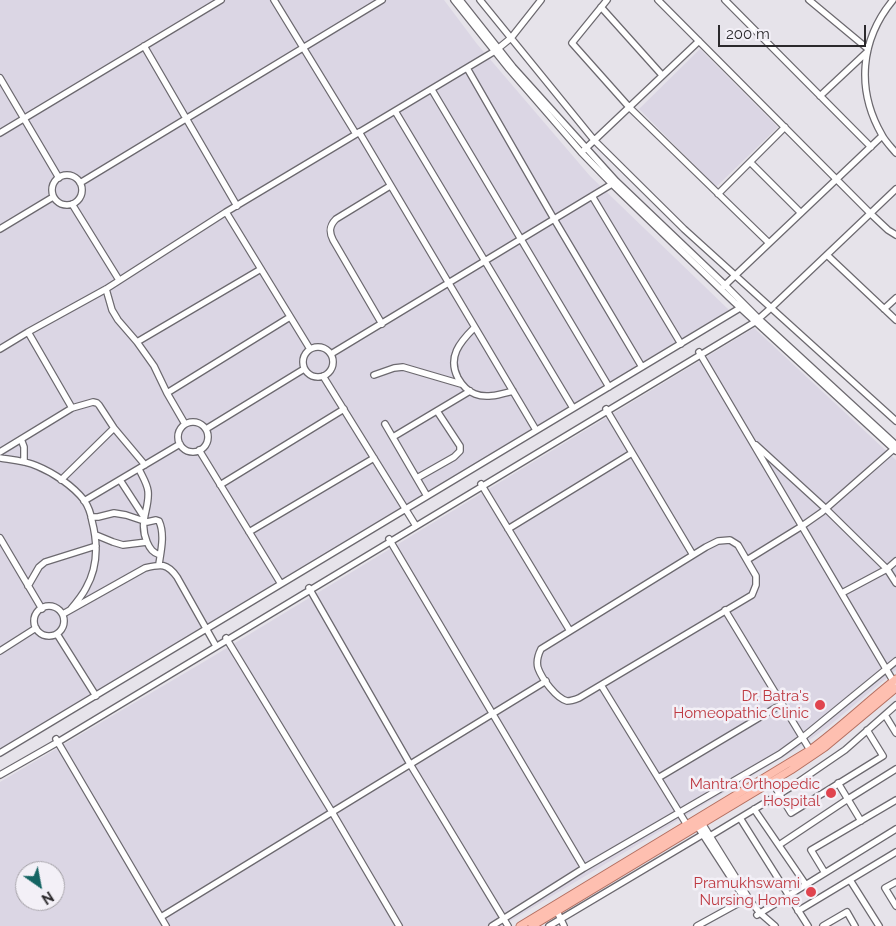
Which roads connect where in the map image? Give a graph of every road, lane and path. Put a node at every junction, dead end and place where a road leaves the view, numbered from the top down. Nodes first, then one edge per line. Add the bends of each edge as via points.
1 (221, 0) edge
2 (274, 0) edge
3 (382, 0) edge
4 (454, 0) edge
5 (460, 0) edge
6 (480, 0) edge
7 (542, 0) edge
8 (608, 0) edge
9 (658, 0) edge
10 (725, 0) edge
11 (809, 0) edge
12 (893, 0) edge
13 (601, 8) junction
14 (511, 38) junction
15 (699, 41) junction
16 (144, 46) junction
17 (303, 48) junction
18 (497, 50) junction
19 (867, 50) junction
20 (467, 68) junction
21 (662, 75) junction
22 (0, 78) edge
23 (432, 90) junction
24 (820, 96) junction
25 (629, 107) junction
26 (395, 111) junction
27 (24, 118) junction
28 (186, 119) junction
29 (785, 127) junction
30 (0, 133) edge
31 (357, 133) junction
32 (882, 136) junction
33 (594, 140) junction
34 (871, 147) junction
35 (584, 150) junction
36 (896, 153) edge
37 (750, 162) junction
38 (59, 178) junction
39 (836, 179) junction
40 (80, 183) junction
41 (612, 184) junction
42 (390, 186) junction
43 (896, 189) edge
44 (718, 194) junction
45 (592, 196) junction
46 (53, 197) junction
47 (72, 204) junction
48 (237, 206) junction
49 (226, 212) junction
50 (801, 213) junction
51 (871, 214) junction
52 (554, 219) junction
53 (0, 229) edge
54 (896, 235) edge
55 (521, 239) junction
56 (768, 243) junction
57 (826, 256) junction
58 (485, 261) junction
59 (260, 268) junction
60 (735, 275) junction
61 (119, 280) junction
62 (448, 283) junction
63 (723, 287) junction
64 (106, 289) junction
65 (896, 298) edge
66 (772, 307) junction
67 (740, 308) junction
68 (884, 309) junction
69 (290, 317) junction
70 (757, 319) junction
71 (896, 320) edge
72 (382, 324) junction
73 (474, 328) junction
74 (28, 332) junction
75 (136, 342) junction
76 (681, 344) junction
77 (0, 348) edge
78 (310, 349) junction
79 (700, 353) junction
80 (331, 354) junction
81 (642, 367) junction
82 (304, 369) junction
83 (374, 375) dead end
84 (323, 376) junction
85 (461, 384) junction
86 (609, 387) junction
87 (470, 391) junction
88 (513, 392) junction
89 (167, 393) junction
90 (72, 408) junction
91 (573, 408) junction
92 (344, 409) junction
93 (437, 410) junction
94 (607, 410) junction
95 (896, 421) edge
96 (185, 424) junction
97 (385, 424) dead end
98 (114, 428) junction
99 (206, 429) junction
100 (536, 430) junction
101 (393, 436) junction
102 (21, 439) junction
103 (751, 440) junction
104 (180, 444) junction
105 (896, 448) edge
106 (199, 450) junction
107 (0, 452) edge
108 (632, 453) junction
109 (0, 458) edge
110 (374, 458) junction
111 (24, 462) junction
112 (142, 467) junction
113 (417, 478) junction
114 (61, 480) junction
115 (120, 480) junction
116 (220, 485) junction
117 (482, 485) junction
118 (427, 496) junction
119 (84, 501) junction
120 (405, 509) junction
121 (826, 509) junction
122 (91, 517) junction
123 (144, 519) junction
124 (415, 525) junction
125 (802, 526) junction
126 (508, 529) junction
127 (249, 532) junction
128 (96, 535) junction
129 (0, 538) edge
130 (390, 540) junction
131 (147, 542) junction
132 (96, 546) junction
133 (693, 555) junction
134 (160, 556) junction
135 (747, 560) junction
136 (896, 561) edge
137 (159, 564) junction
138 (887, 569) junction
139 (896, 583) edge
140 (281, 584) junction
141 (28, 586) junction
142 (309, 589) junction
143 (842, 593) junction
144 (42, 608) junction
145 (70, 610) junction
146 (725, 610) junction
147 (63, 614) junction
148 (36, 628) junction
149 (206, 629) junction
150 (570, 631) junction
151 (58, 634) junction
152 (227, 639) junction
153 (216, 645) junction
154 (0, 651) edge
155 (896, 661) edge
156 (886, 668) junction
157 (546, 681) junction
158 (895, 683) edge
159 (601, 685) junction
160 (96, 696) junction
161 (782, 704) junction
162 (896, 705) edge
163 (493, 713) junction
164 (885, 715) junction
165 (868, 730) junction
166 (896, 733) edge
167 (802, 738) junction
168 (57, 741) junction
169 (810, 750) junction
170 (0, 753) edge
171 (410, 764) junction
172 (896, 769) edge
173 (0, 774) edge
174 (658, 778) junction
175 (772, 782) junction
176 (838, 783) junction
177 (779, 794) junction
178 (848, 798) junction
179 (896, 800) edge
180 (754, 809) junction
181 (332, 812) junction
182 (679, 812) junction
183 (740, 818) junction
184 (861, 820) junction
185 (698, 822) junction
186 (687, 825) junction
187 (896, 829) edge
188 (707, 834) junction
189 (779, 845) junction
190 (896, 852) edge
191 (584, 868) junction
192 (825, 873) junction
193 (850, 880) junction
194 (896, 882) edge
195 (806, 885) junction
196 (788, 896) junction
197 (746, 899) junction
198 (896, 906) edge
199 (553, 910) junction
200 (798, 911) junction
201 (759, 914) junction
202 (161, 917) junction
203 (504, 919) junction
204 (561, 920) junction
205 (553, 925) edge
206 (166, 926) edge
207 (399, 926) edge
208 (492, 926) edge
209 (508, 926) edge
210 (520, 926) edge
211 (532, 926) edge
212 (564, 926) edge
213 (697, 926) edge
214 (768, 926) edge
215 (775, 926) edge
216 (808, 926) edge
217 (823, 926) edge
218 (856, 926) edge
219 (879, 926) edge

1 - 16 street
2 - 17 street
3 - 17 street
4 - 18 street
5 - 18 street
6 - 14 street
7 - 14 street
8 - 13 street
9 - 15 street
10 - 24 street
11 - 19 street
12 - 19 street via 875,27
13 - 21 street
13 - 25 street via 572,44
14 - 18 street
14 - 33 street
15 - 21 street
15 - 29 street
16 - 27 street
16 - 28 street
17 - 28 street
17 - 31 street
18 - 20 street
18 - 35 street
19 - 24 street
19 - 32 street via 866,94
20 - 23 street
20 - 52 street
21 - 25 street
22 - 27 street
23 - 26 street
23 - 55 street
24 - 34 street
25 - 33 street
25 - 44 street
26 - 31 street
26 - 58 street
27 - 30 street
27 - 38 street
28 - 40 street
28 - 48 street
29 - 37 street
29 - 39 street
31 - 42 street
31 - 48 street
32 - 34 street
32 - 36 street
33 - 35 street
33 - 60 street
34 - 39 street
35 - 41 street
35 - 63 street
37 - 44 street
37 - 50 street
38 - 40 street via 72,176
38 - 46 street via 52,185
39 - 50 street
39 - 51 street
40 - 47 street via 81,196
41 - 45 street
41 - 63 street
42 - 62 street
42 - 72 street via 336,219 330,228 333,240
43 - 51 street
44 - 56 street
45 - 52 street
45 - 76 street
46 - 47 street via 62,205
46 - 53 street
47 - 61 street
48 - 49 street
49 - 59 street
49 - 61 street
50 - 56 street
51 - 54 street
51 - 57 street
52 - 55 street
52 - 81 street
55 - 58 street
55 - 86 street
56 - 60 street
57 - 66 street
57 - 68 street
58 - 62 street
58 - 91 street
59 - 69 street
59 - 75 street
60 - 63 street
60 - 66 street
61 - 64 street
62 - 72 street
62 - 73 street
63 - 67 street
63 - 70 street
64 - 74 street
64 - 75 street via 112,310
65 - 68 street
66 - 70 street
66 - 95 street
67 - 70 street
67 - 76 street
68 - 71 street
69 - 78 street
69 - 89 street
70 - 79 street
70 - 105 street
72 - 80 street
73 - 85 street via 462,341 454,358 454,371
73 - 88 street
74 - 77 street
74 - 90 street
75 - 89 street via 154,366
76 - 81 street
78 - 80 street via 317,346
78 - 82 street via 303,357
79 - 94 street
79 - 103 street
80 - 84 street via 332,367
81 - 86 street
82 - 84 street via 313,376
82 - 99 street
83 - 85 street via 403,367
84 - 92 street
85 - 87 street
86 - 91 street
87 - 88 street via 491,396
87 - 93 street
88 - 100 street
89 - 96 street
90 - 98 street via 97,403
90 - 102 street
91 - 100 street
92 - 110 street
92 - 116 street
93 - 101 street
93 - 113 street via 460,451
94 - 108 street
94 - 117 street
96 - 99 street via 198,422
96 - 104 street via 179,432
97 - 101 street
98 - 112 street
98 - 114 street
99 - 106 street via 207,442
100 - 118 street
101 - 113 street
102 - 107 street
102 - 111 street
103 - 121 street
103 - 125 street
104 - 106 street via 188,451
104 - 112 street
105 - 121 street
106 - 116 street
108 - 126 street
108 - 133 street
109 - 111 street
110 - 120 street
110 - 127 street
111 - 114 street
112 - 115 street
112 - 123 street via 148,490
113 - 118 street
114 - 119 street
115 - 119 street
115 - 123 street
116 - 127 street
117 - 124 street
117 - 126 street
118 - 120 street
119 - 122 street
120 - 124 street
120 - 140 street
121 - 125 street
121 - 138 street
122 - 123 street via 114,513
122 - 128 street
123 - 131 street
123 - 134 street via 160,523
124 - 130 street
125 - 135 street
125 - 143 street
126 - 150 street
127 - 140 street
128 - 131 street via 123,544
128 - 132 street
129 - 141 street
130 - 142 street
130 - 163 street
131 - 134 street
132 - 141 street via 45,562
132 - 145 street via 93,572 87,587
133 - 135 street via 718,541 730,540 738,545
133 - 150 street
134 - 137 street
135 - 146 street via 756,576 752,595
136 - 138 street
137 - 145 street
137 - 149 street via 168,567 177,577
138 - 139 street
138 - 143 street
140 - 149 street
141 - 144 street
142 - 152 street
142 - 171 street
143 - 156 street
144 - 147 street via 55,607
144 - 148 street via 35,616
145 - 147 street
146 - 159 street
146 - 161 street
147 - 151 street via 64,626
148 - 151 street via 45,636
148 - 154 street
149 - 153 street
149 - 160 street
150 - 157 street via 541,649 537,657 538,668
151 - 160 street
152 - 153 street
152 - 181 street
153 - 168 street
155 - 156 street
156 - 158 street
156 - 167 street
157 - 159 street via 553,692 570,701
157 - 163 street
158 - 169 main road
158 - 175 main road via 825,748
159 - 174 street
160 - 170 street
161 - 167 street
161 - 174 street
162 - 164 street
163 - 171 street
163 - 191 street
164 - 165 street
164 - 166 street
165 - 176 street via 883,756
165 - 177 street via 845,750
167 - 169 street
167 - 182 street
168 - 173 street
168 - 202 street
169 - 185 main road
171 - 181 street
171 - 203 street
172 - 178 street
174 - 182 street
175 - 177 street
175 - 185 main road
176 - 177 street via 791,813
176 - 178 street
177 - 180 street
178 - 184 street
178 - 189 street
179 - 184 street
180 - 183 street
180 - 189 street
181 - 202 street
181 - 207 street
182 - 186 street
182 - 191 street
183 - 188 street
183 - 196 street
184 - 192 street via 811,850
185 - 186 main road
185 - 188 street
185 - 199 main road
186 - 199 main road
187 - 192 street
188 - 197 street
188 - 204 street
189 - 195 street
190 - 193 street
191 - 203 street
192 - 195 street
193 - 200 street
193 - 219 street
194 - 198 street via 885,888
195 - 196 street
196 - 200 street
196 - 201 street
197 - 201 street
197 - 213 street
199 - 204 street
199 - 205 street
199 - 210 main road
199 - 211 main road
200 - 216 street
201 - 214 street
201 - 215 street
202 - 206 street
203 - 208 street
203 - 209 street
204 - 205 street
204 - 212 street
217 - 218 street via 846,912

